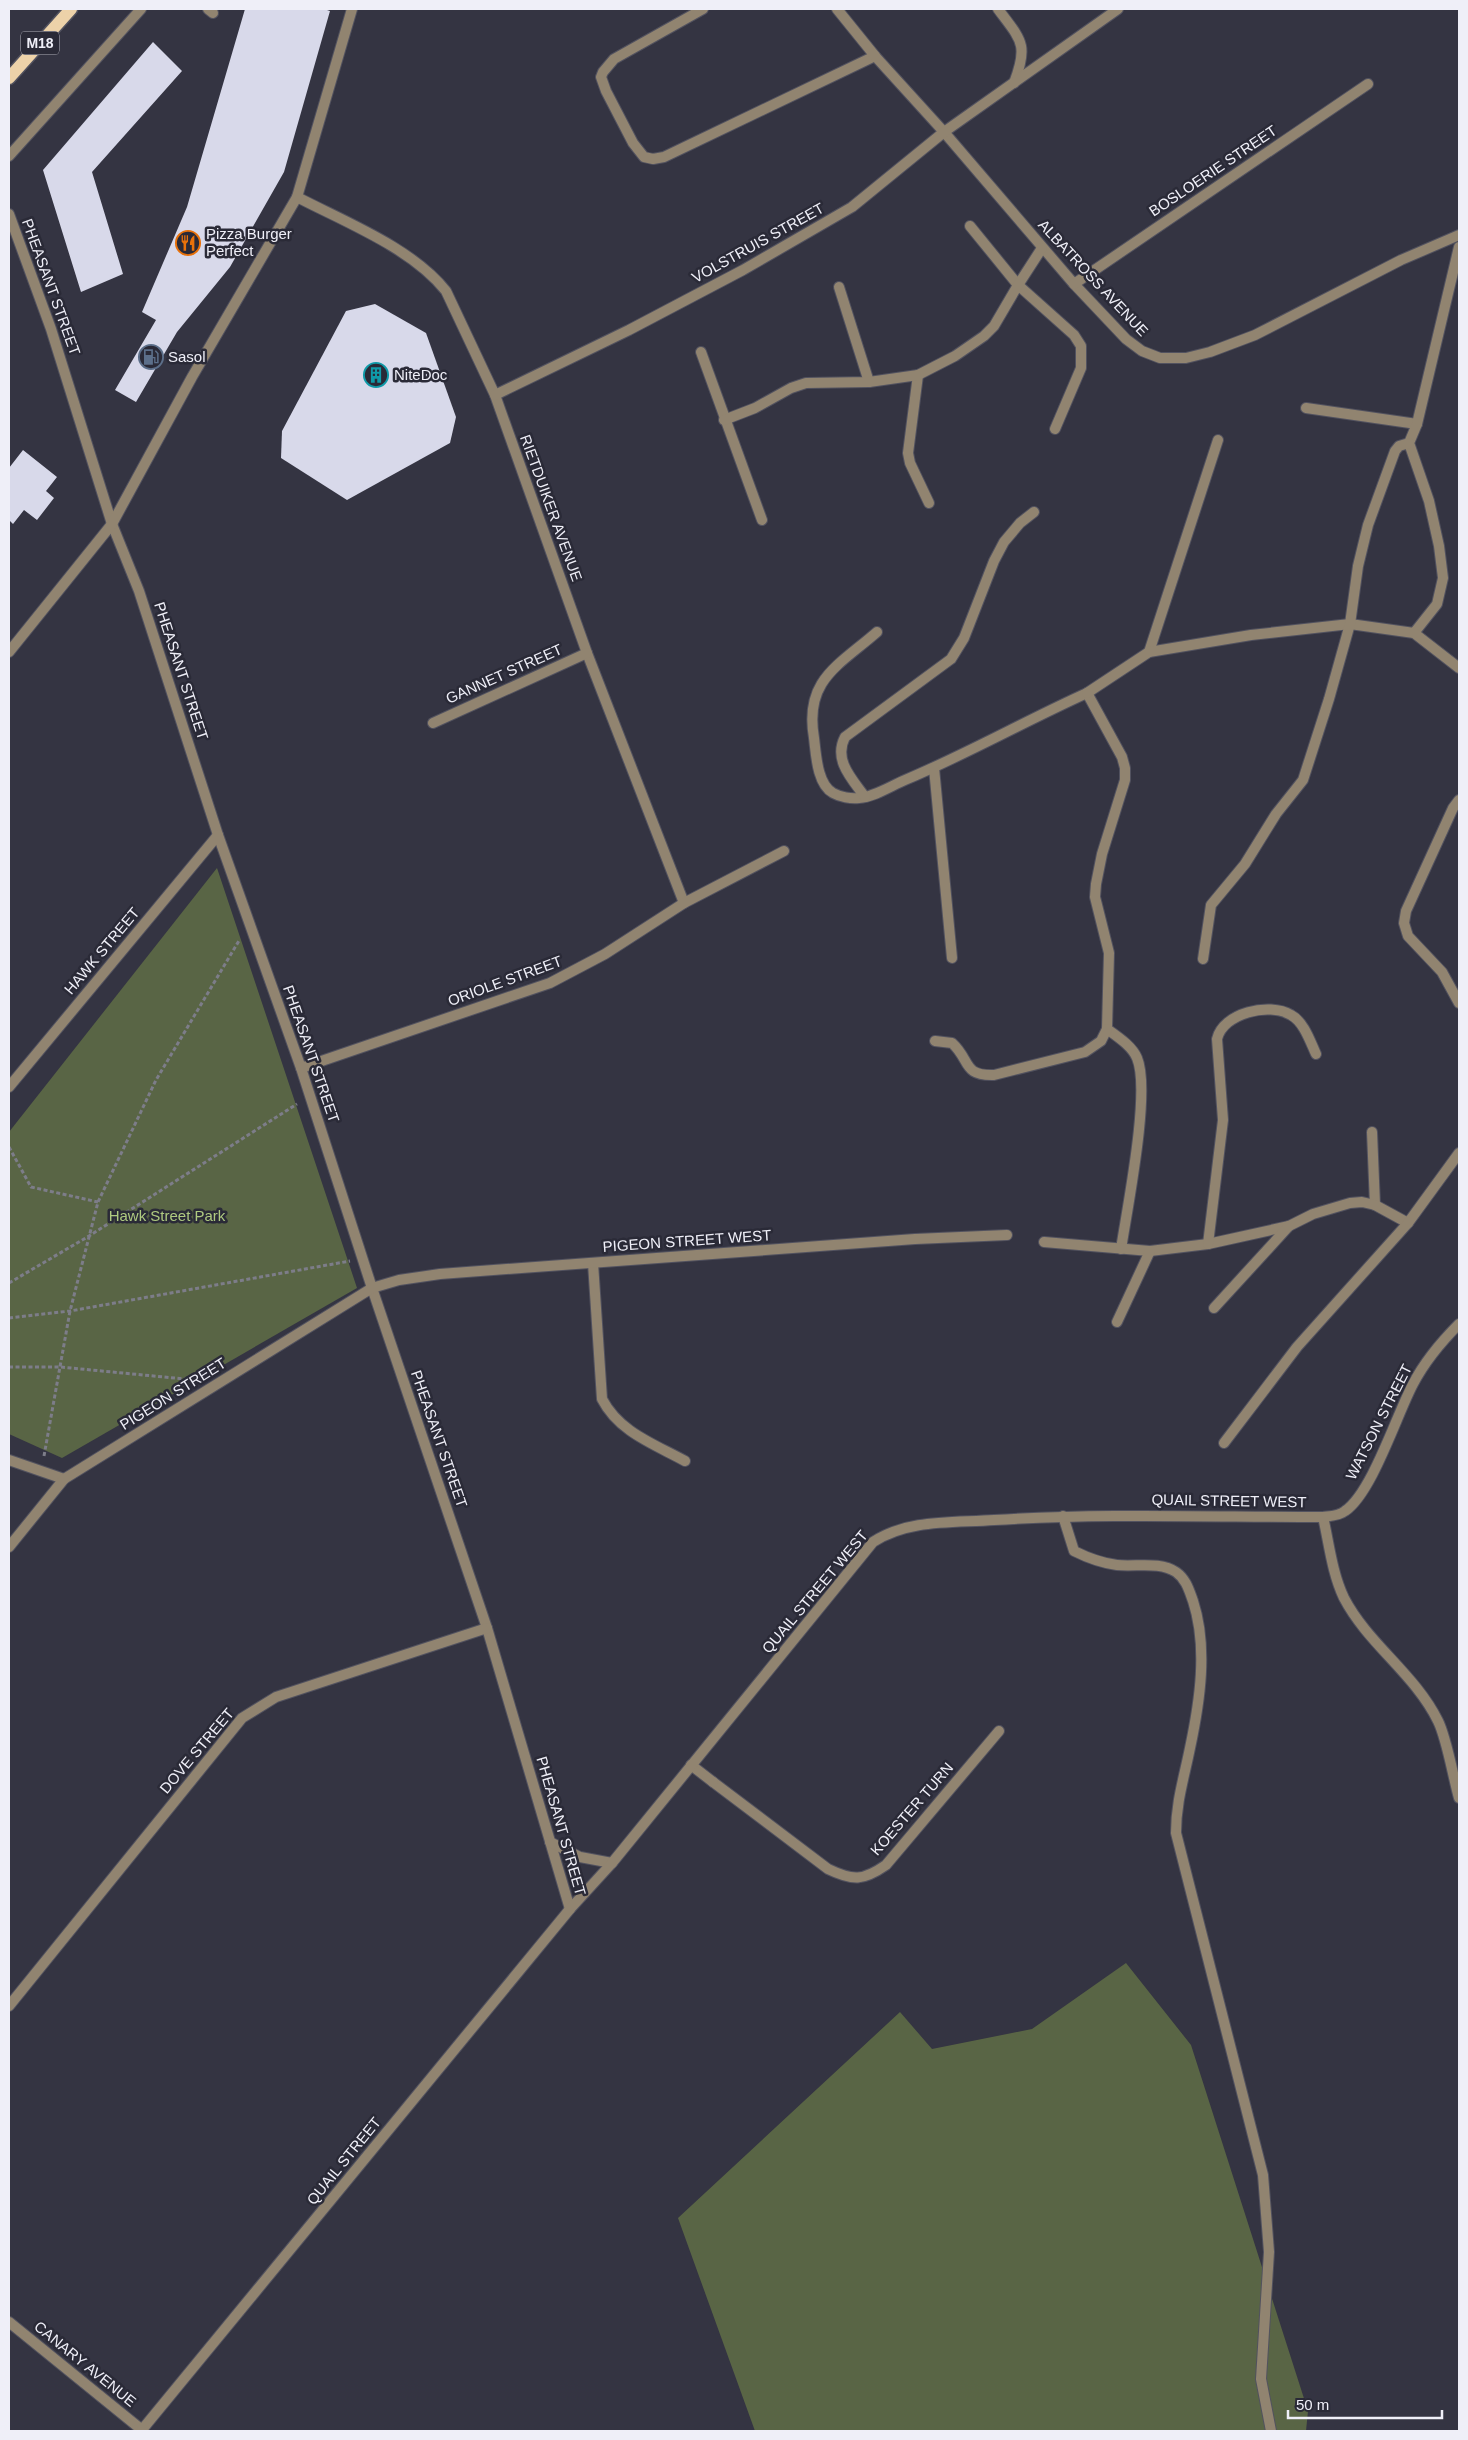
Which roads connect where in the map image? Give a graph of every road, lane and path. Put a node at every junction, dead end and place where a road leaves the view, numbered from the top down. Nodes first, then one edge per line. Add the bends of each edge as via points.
1 (70, 9) edge
2 (142, 9) edge
3 (352, 9) edge
4 (702, 9) edge
5 (837, 9) edge
6 (998, 9) edge
7 (1118, 9) edge
8 (690, 12) edge
9 (875, 56) junction
10 (9, 78) edge
11 (1014, 84) junction
12 (1368, 84) dead end
13 (944, 132) junction
14 (9, 156) edge
15 (297, 197) junction
16 (9, 214) edge
17 (970, 226) dead end
18 (1459, 235) edge
19 (1459, 247) edge
20 (1042, 248) junction
21 (1074, 284) junction
22 (1018, 285) junction
23 (839, 287) dead end
24 (701, 352) dead end
25 (918, 375) junction
26 (869, 382) junction
27 (495, 395) junction
28 (1306, 408) dead end
29 (724, 420) junction
30 (1417, 424) junction
31 (1055, 430) dead end
32 (1218, 440) dead end
33 (1410, 444) junction
34 (928, 503) dead end
35 (1034, 512) dead end
36 (762, 520) dead end
37 (112, 524) junction
38 (1350, 624) junction
39 (877, 632) dead end
40 (1414, 633) junction
41 (9, 652) edge
42 (1149, 652) junction
43 (587, 653) junction
44 (1459, 668) edge
45 (1087, 694) junction
46 (433, 723) dead end
47 (934, 768) junction
48 (865, 797) junction
49 (1459, 800) edge
50 (218, 835) junction
51 (784, 850) dead end
52 (684, 904) junction
53 (250, 924) junction
54 (952, 958) dead end
55 (1203, 959) dead end
56 (1459, 1003) edge
57 (1107, 1029) junction
58 (935, 1041) dead end
59 (1316, 1054) dead end
60 (302, 1068) junction
61 (9, 1087) edge
62 (310, 1096) junction
63 (1372, 1132) dead end
64 (9, 1146) edge
65 (1459, 1153) edge
66 (98, 1202) junction
67 (1375, 1205) junction
68 (1408, 1223) junction
69 (1288, 1226) junction
70 (1007, 1235) dead end
71 (89, 1236) junction
72 (1044, 1242) dead end
73 (1208, 1244) junction
74 (1121, 1249) junction
75 (1150, 1251) junction
76 (362, 1259) junction
77 (593, 1263) junction
78 (9, 1283) edge
79 (372, 1288) junction
80 (1214, 1308) dead end
81 (70, 1310) junction
82 (9, 1318) edge
83 (1117, 1322) dead end
84 (1459, 1324) edge
85 (9, 1367) edge
86 (60, 1367) junction
87 (220, 1382) junction
88 (1224, 1443) dead end
89 (9, 1460) edge
90 (685, 1461) dead end
91 (41, 1471) junction
92 (64, 1479) junction
93 (1345, 1511) joint
94 (1063, 1516) junction
95 (1323, 1517) junction
96 (9, 1547) edge
97 (487, 1628) junction
98 (999, 1731) dead end
99 (691, 1764) junction
100 (1459, 1798) edge
101 (550, 1842) junction
102 (612, 1863) junction
103 (570, 1909) junction
104 (9, 2006) edge
105 (9, 2322) edge
106 (142, 2431) edge
107 (1271, 2431) edge

1 - 10 main road, M18
2 - 14 street
3 - 15 street
4 - 8 street
5 - 9 street, ALBATROSS AVENUE
6 - 11 street via 1022,45 1022,63
7 - 11 street, VOLSTRUIS STREET
8 - 9 street via 614,59 601,77 633,144 644,158 664,156
9 - 13 street, ALBATROSS AVENUE
11 - 13 street, VOLSTRUIS STREET
12 - 21 street, BOSLOERIE STREET
13 - 20 street, ALBATROSS AVENUE
13 - 27 street, VOLSTRUIS STREET via 852,207 743,270
15 - 27 street, RIETDUIKER AVENUE via 405,254 436,279 446,291
15 - 37 street via 192,377
16 - 37 street, PHEASANT STREET via 51,329
17 - 22 street
18 - 21 street, ALBATROSS AVENUE via 1401,260 1255,335 1186,358 1160,358 1142,351 1126,339
19 - 30 street
20 - 21 street, ALBATROSS AVENUE
20 - 22 street
22 - 25 street via 994,326 984,336
22 - 31 street via 1074,335 1081,346 1082,368
23 - 26 street
24 - 29 street
25 - 26 street
25 - 34 street via 908,453
26 - 29 street via 806,383
27 - 43 street, RIETDUIKER AVENUE
28 - 30 street
29 - 36 street
30 - 33 street
32 - 42 street
33 - 38 street via 1399,446 1395,452 1376,499 1358,566
33 - 40 street via 1429,501 1442,567 1442,590 1437,604
35 - 48 street via 1004,542 964,638 951,659 845,737 840,750 843,763
37 - 41 street
37 - 50 street, PHEASANT STREET via 139,591
38 - 40 street
38 - 42 street
38 - 55 street via 1303,780 1276,814 1245,864 1211,904
39 - 48 street via 826,676 811,706 820,774 827,788 845,797
40 - 44 street
42 - 45 street
43 - 46 street, GANNET STREET
43 - 52 street, RIETDUIKER AVENUE
45 - 47 street via 992,737
45 - 57 street via 1122,757 1126,775 1096,884 1097,904 1109,953
47 - 48 street
47 - 54 street
49 - 56 street via 1406,911 1404,923 1408,936 1442,972
50 - 53 street, PHEASANT STREET
50 - 61 street, HAWK STREET
51 - 52 street, ORIOLE STREET
52 - 60 street, ORIOLE STREET via 605,954 550,983
53 - 60 street, PHEASANT STREET
53 - 66 path via 156,1080
57 - 58 street via 1101,1041 1085,1052 981,1076 974,1073 952,1043
57 - 74 street via 1133,1051 1138,1059 1142,1084
59 - 73 street via 1298,1021 1282,1011 1243,1014 1221,1028 1217,1039 1223,1120
60 - 62 street, PHEASANT STREET
62 - 71 path
62 - 76 street, PHEASANT STREET
63 - 67 street
64 - 66 path via 30,1187
65 - 68 street
66 - 71 path
67 - 68 street
67 - 69 street via 1350,1202
68 - 88 street via 1297,1347
69 - 73 street
69 - 80 street
70 - 77 street, PIGEON STREET WEST
71 - 78 path
71 - 81 path
72 - 74 street
73 - 75 street
74 - 75 street
75 - 83 street
76 - 79 street, PHEASANT STREET
76 - 81 path
77 - 79 street, PIGEON STREET WEST via 440,1274
77 - 90 street via 602,1399 610,1415 623,1427
79 - 87 street, PIGEON STREET
79 - 97 street, PHEASANT STREET
81 - 82 path
81 - 86 path
84 - 93 street, WATSON STREET via 1439,1344 1413,1383 1376,1465 1360,1494
85 - 86 path
86 - 87 path
86 - 91 path
87 - 92 street, PIGEON STREET
89 - 91 street
91 - 92 street
92 - 96 street, PIGEON STREET
93 - 95 street, QUAIL STREET WEST
94 - 95 street, QUAIL STREET WEST
94 - 99 street, QUAIL STREET WEST via 930,1524 902,1528 873,1542
94 - 107 street via 1074,1551 1095,1561 1164,1566 1177,1572 1187,1583 1200,1631 1202,1655 1195,1720 1176,1808 1176,1833 1263,2175 1269,2252 1261,2380
95 - 100 street via 1344,1597 1359,1621 1421,1693 1439,1722
97 - 101 street, PHEASANT STREET
97 - 104 street, DOVE STREET via 276,1697 242,1718
98 - 99 street, KOESTER TURN via 886,1865 872,1875 857,1878 828,1870
99 - 102 street, QUAIL STREET WEST
101 - 102 street via 580,1858
101 - 103 street, PHEASANT STREET
102 - 103 street, QUAIL STREET WEST
103 - 106 street, QUAIL STREET
105 - 106 street, CANARY AVENUE

